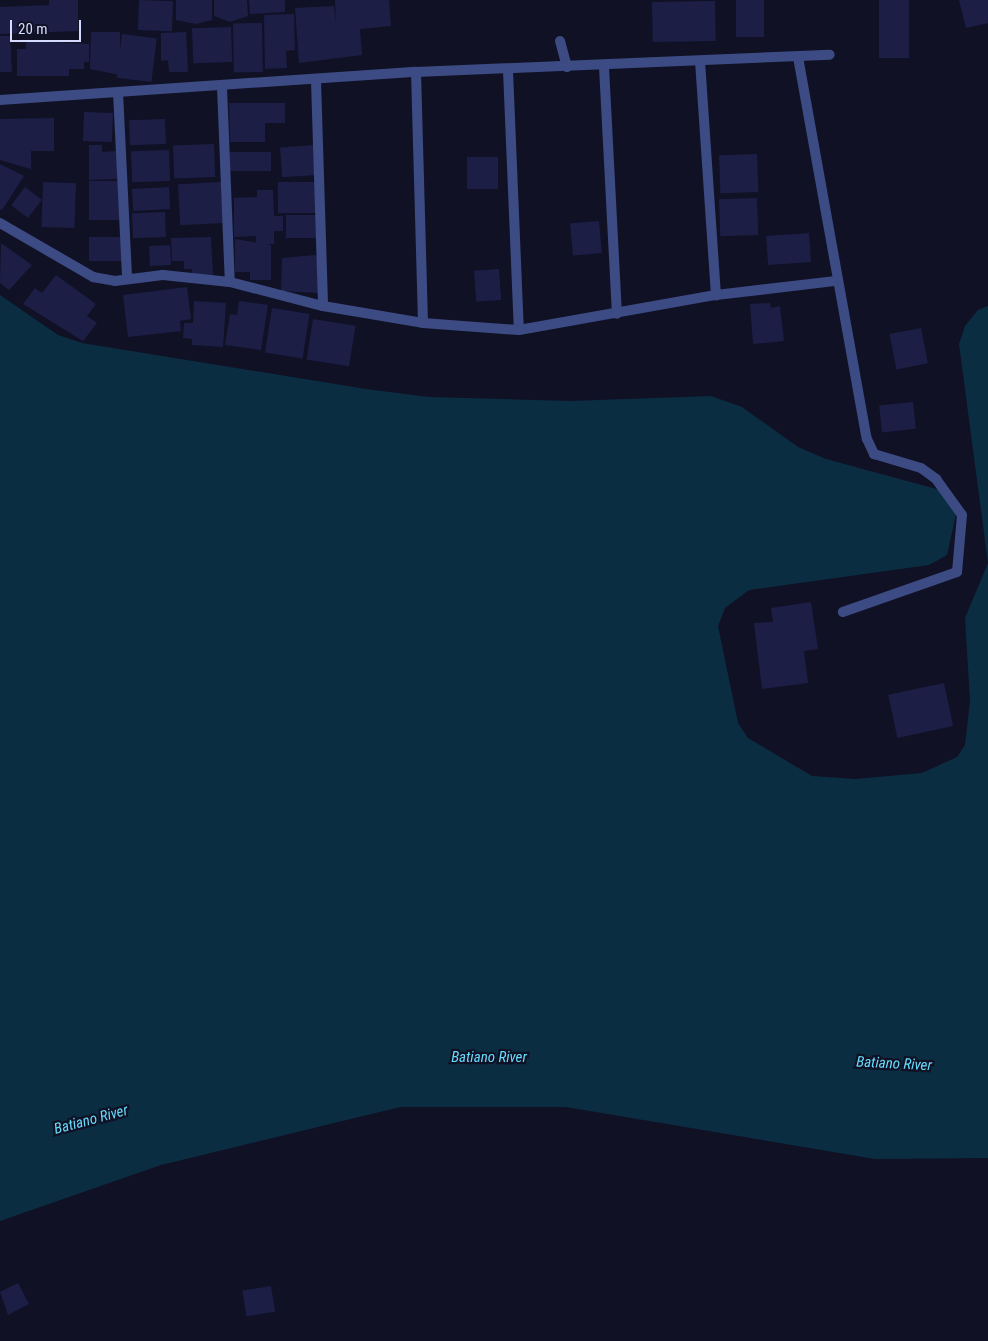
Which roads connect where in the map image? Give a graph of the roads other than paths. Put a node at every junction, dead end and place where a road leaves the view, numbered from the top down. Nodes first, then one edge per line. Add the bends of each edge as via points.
1 (560, 41) dead end
2 (830, 55) dead end
3 (798, 57) junction
4 (700, 61) junction
5 (604, 66) junction
6 (567, 67) junction
7 (508, 71) junction
8 (416, 72) junction
9 (316, 81) junction
10 (222, 87) junction
11 (118, 92) junction
12 (0, 100) edge
13 (0, 223) edge
14 (127, 279) junction
15 (836, 281) junction
16 (230, 282) junction
17 (716, 295) junction
18 (323, 306) junction
19 (617, 314) junction
20 (423, 323) junction
21 (519, 330) junction
22 (843, 612) dead end

1 - 6 street
2 - 3 street
3 - 4 street
3 - 15 street
4 - 5 street
4 - 17 street
5 - 6 street
5 - 19 street
6 - 7 street
7 - 8 street
7 - 21 street
8 - 9 street
8 - 20 street
9 - 10 street
9 - 18 street
10 - 11 street
10 - 16 street
11 - 12 street
11 - 14 street
13 - 14 street via 83,273 115,281
14 - 16 street via 163,275
15 - 17 street
15 - 22 street via 867,439 874,454 921,468 948,492 962,515 956,572
16 - 18 street
17 - 19 street
18 - 20 street
19 - 21 street
20 - 21 street

